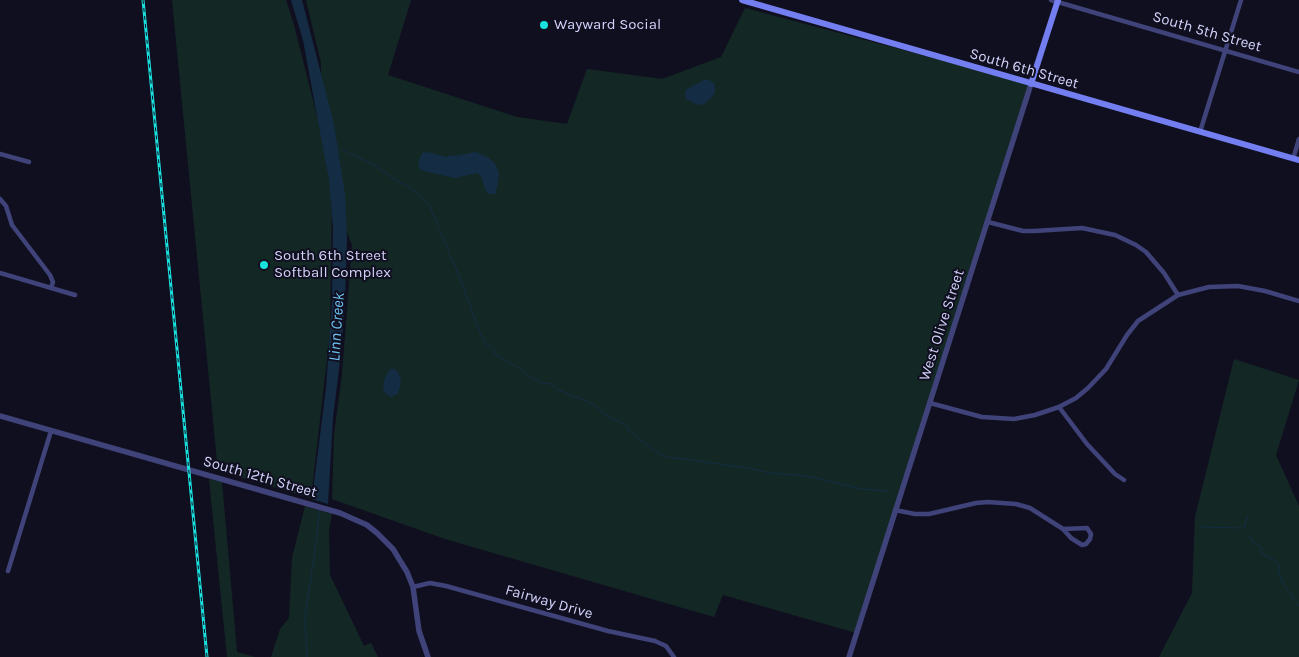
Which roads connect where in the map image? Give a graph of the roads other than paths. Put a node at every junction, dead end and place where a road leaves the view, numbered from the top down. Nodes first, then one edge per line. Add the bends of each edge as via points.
1 (742, 0) edge
2 (1242, 0) edge
3 (1055, 1) edge
4 (1225, 50) junction
5 (1299, 72) edge
6 (1031, 84) junction
7 (1200, 132) junction
8 (1299, 139) edge
9 (0, 154) edge
10 (1296, 160) edge
11 (29, 162) dead end
12 (0, 199) edge
13 (988, 222) junction
14 (0, 273) edge
15 (52, 288) junction
16 (75, 295) dead end
17 (1178, 295) junction
18 (1299, 301) edge
19 (930, 403) junction
20 (1059, 407) junction
21 (0, 416) edge
22 (51, 431) junction
23 (1124, 480) dead end
24 (896, 510) junction
25 (1063, 529) junction
26 (8, 571) dead end
27 (413, 587) junction
28 (851, 656) edge
29 (428, 657) edge
30 (674, 657) edge

1 - 6 main road, South 6th Street
2 - 4 street
3 - 4 street, South 5th Street
3 - 6 main road, West Olive Street
4 - 5 street, South 5th Street
4 - 7 street
6 - 7 main road, South 6th Street
6 - 13 street, West Olive Street
7 - 10 main road, South 6th Street
8 - 10 street
9 - 11 street
12 - 15 street via 6,206 12,225 50,275
13 - 17 street via 1023,231 1082,228 1126,239 1146,252
13 - 19 street, West Olive Street
14 - 15 street
15 - 16 street
17 - 18 street via 1209,287 1238,286
17 - 20 street via 1138,321 1098,378 1076,398
19 - 20 street via 979,417 1000,419 1021,418
19 - 24 street, West Olive Street
20 - 23 street via 1087,444
21 - 22 street, South 12th Street
22 - 26 street
22 - 27 street, South 12th Street via 354,518 382,537 399,559
24 - 25 street via 929,514 976,503 1004,503 1030,508
24 - 28 street, West Olive Street
25 - 25 street via 1087,528 1090,539 1082,545
27 - 29 street, South 12th Street via 419,631
27 - 30 street, Fairway Drive via 430,583 446,586 608,632 655,641 666,646

